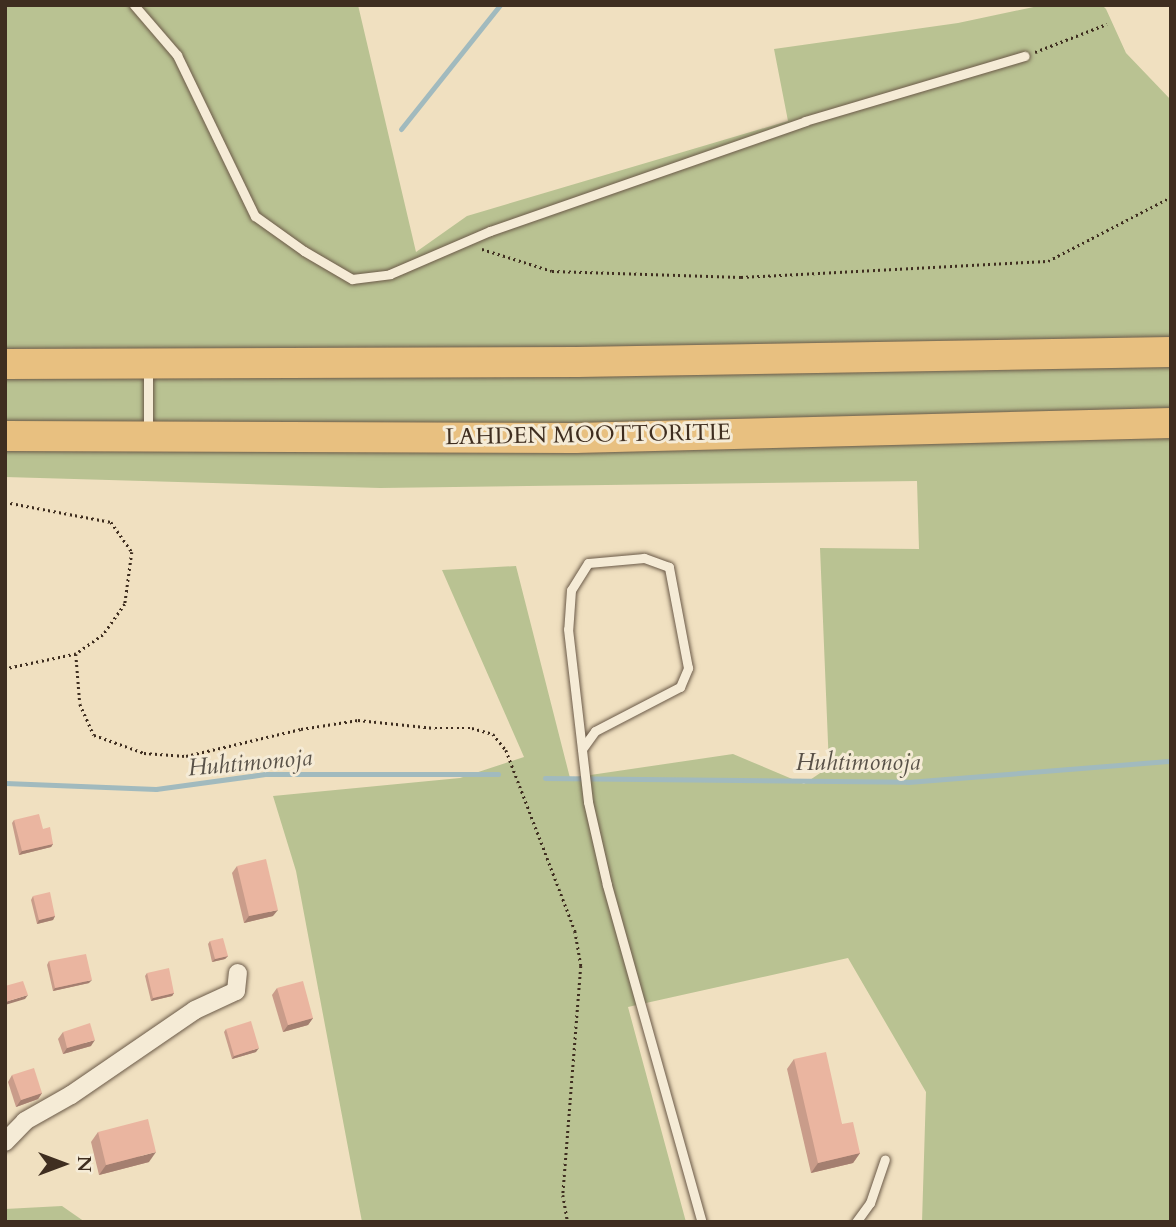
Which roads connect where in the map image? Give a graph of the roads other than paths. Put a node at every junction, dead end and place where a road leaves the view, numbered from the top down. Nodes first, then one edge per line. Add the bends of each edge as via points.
1 (134, 5) edge
2 (1025, 56) road end
3 (1171, 352) edge
4 (5, 364) edge
5 (148, 365) junction
6 (1171, 423) edge
7 (148, 434) junction
8 (5, 436) edge
9 (582, 749) junction
10 (238, 973) dead end
11 (5, 1142) edge
12 (885, 1159) dead end
13 (702, 1222) edge
14 (856, 1222) edge

1 - 2 lane via 177,55 255,216 352,279 390,274 462,243 805,121
3 - 5 highway
4 - 5 highway
5 - 7 lane
6 - 7 highway, LAHDEN MOOTTORITIE via 575,438
7 - 8 highway, LAHDEN MOOTTORITIE
9 - 9 lane via 568,629 571,590 588,563 644,558 669,567 688,668 680,687 595,731
9 - 13 lane via 607,885
10 - 11 street via 236,991 195,1010 26,1121
12 - 14 lane via 870,1203

